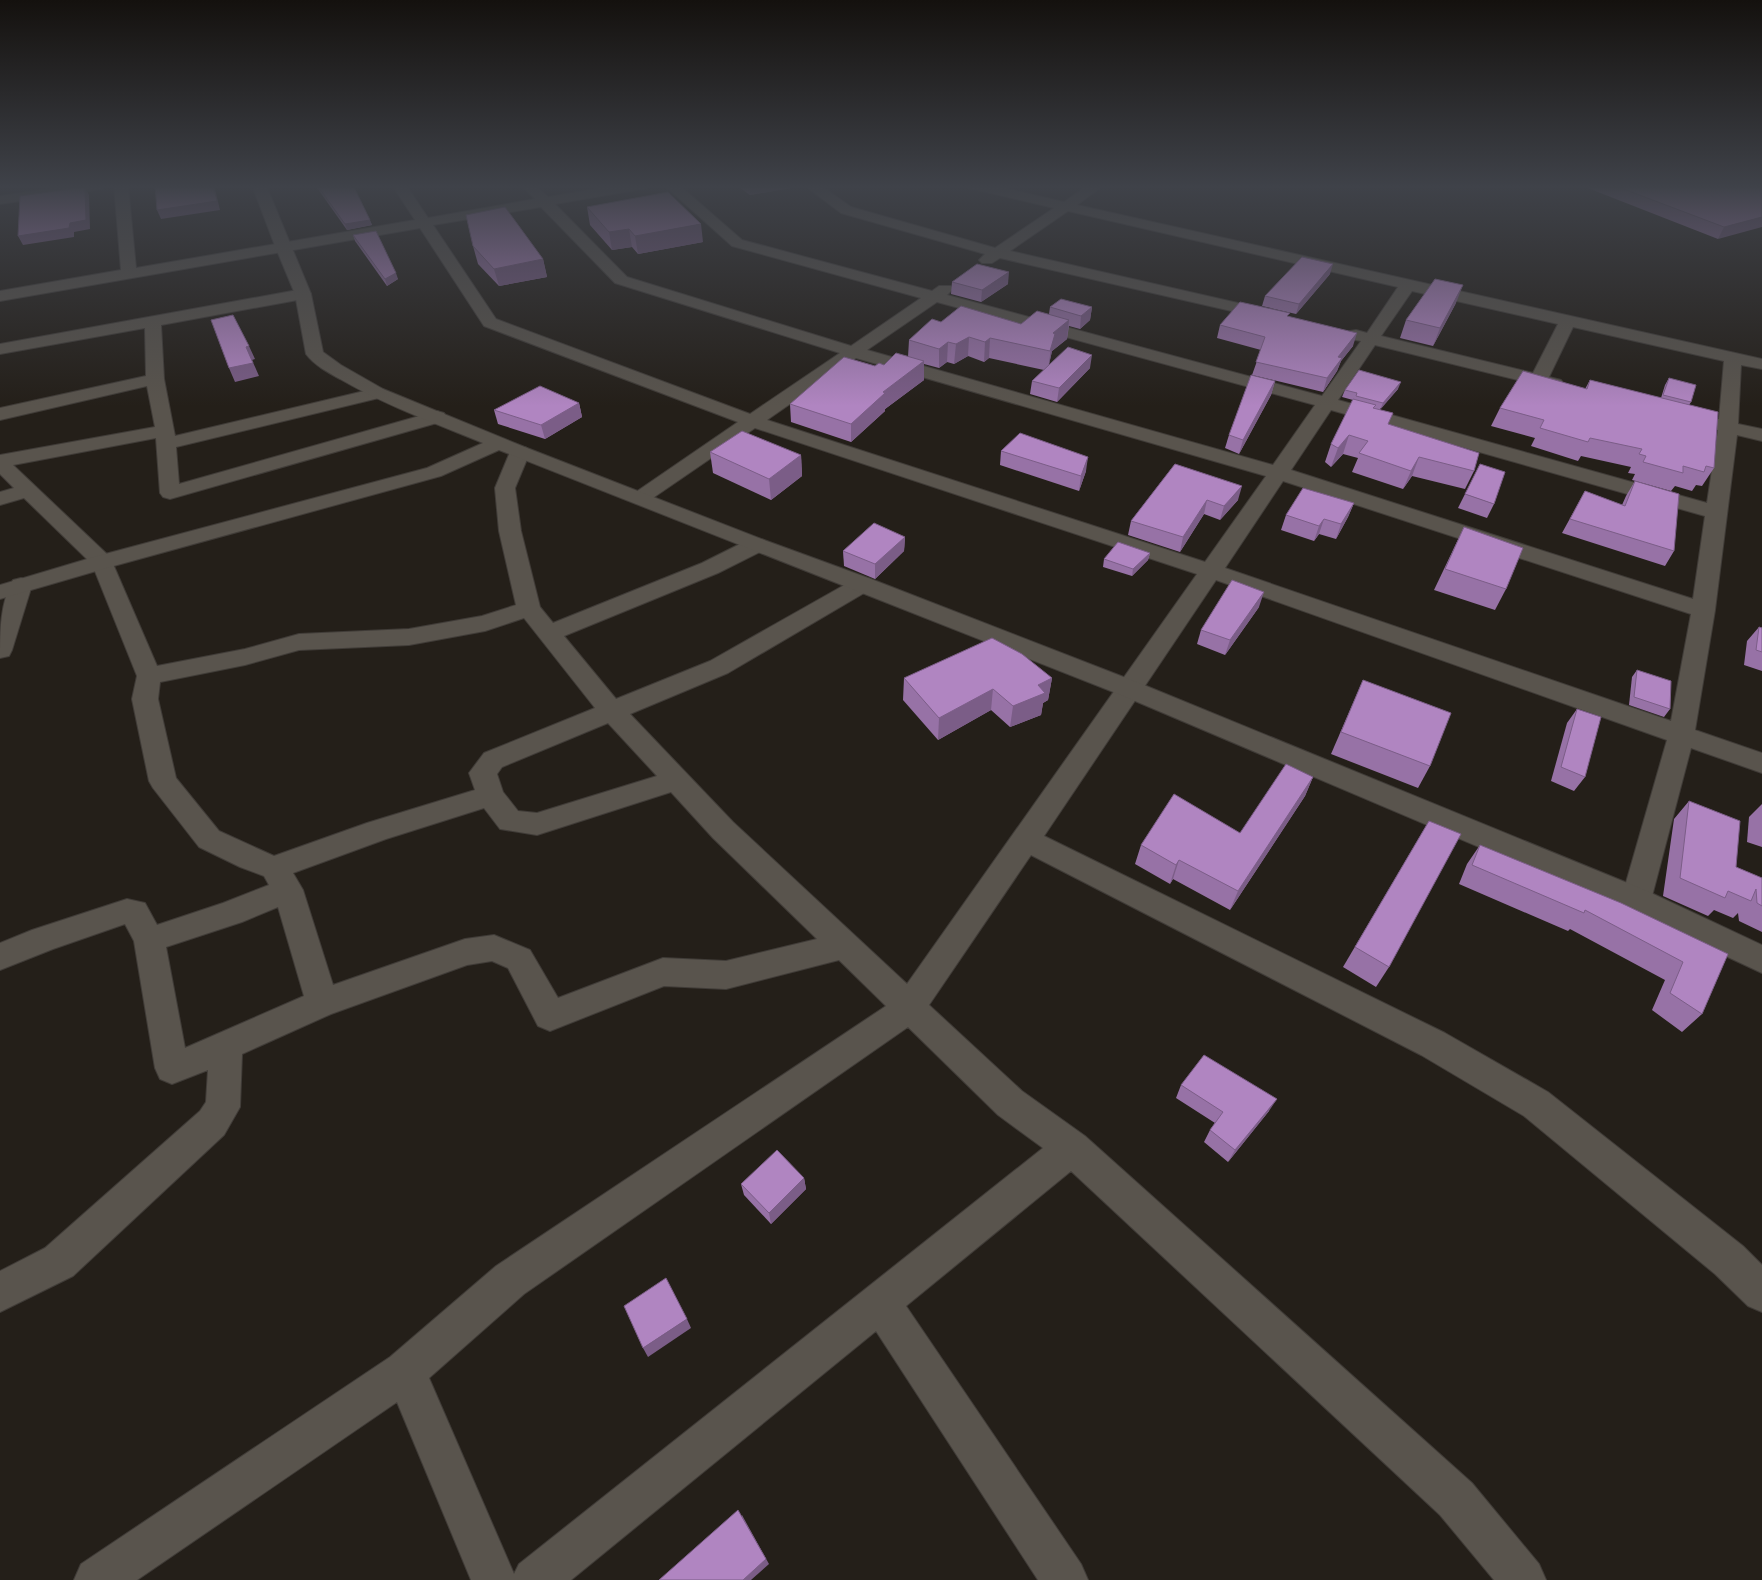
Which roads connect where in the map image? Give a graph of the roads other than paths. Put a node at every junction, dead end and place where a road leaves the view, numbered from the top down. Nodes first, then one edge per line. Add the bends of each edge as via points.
1 (128, 259) edge
2 (210, 259) edge
3 (288, 259) edge
4 (447, 259) edge
5 (600, 259) edge
6 (796, 259) edge
7 (988, 259) edge
8 (1022, 259) edge
9 (1294, 259) edge
10 (973, 269) edge
11 (129, 273) junction
12 (958, 280) edge
13 (1408, 285) junction
14 (303, 294) junction
15 (0, 296) edge
16 (935, 296) junction
17 (1285, 319) edge
18 (1568, 321) junction
19 (153, 322) junction
20 (1343, 332) edge
21 (1372, 338) junction
22 (0, 349) edge
23 (853, 352) junction
24 (1733, 358) junction
25 (1762, 364) edge
26 (155, 379) junction
27 (1539, 380) junction
28 (1568, 387) edge
29 (377, 393) junction
30 (1327, 403) junction
31 (1671, 413) edge
32 (0, 414) edge
33 (436, 417) junction
34 (752, 421) junction
35 (1728, 427) junction
36 (1762, 436) edge
37 (166, 438) junction
38 (510, 448) junction
39 (0, 462) edge
40 (1278, 473) junction
41 (27, 490) junction
42 (0, 498) edge
43 (640, 498) junction
44 (1715, 512) junction
45 (756, 545) junction
46 (102, 562) junction
47 (1211, 571) junction
48 (863, 584) junction
49 (11, 588) edge
50 (1703, 610) junction
51 (540, 621) junction
52 (0, 650) edge
53 (149, 676) junction
54 (1130, 689) junction
55 (611, 710) junction
56 (1682, 736) junction
57 (1762, 763) edge
58 (676, 780) junction
59 (490, 796) junction
60 (1026, 839) junction
61 (281, 879) junction
62 (1636, 900) junction
63 (149, 940) junction
64 (844, 946) junction
65 (0, 957) edge
66 (1762, 960) edge
67 (322, 1003) junction
68 (909, 1008) junction
69 (226, 1046) junction
70 (1072, 1148) junction
71 (0, 1292) edge
72 (1762, 1292) edge
73 (880, 1302) junction
74 (406, 1372) junction
75 (97, 1580) edge
76 (494, 1580) edge
77 (535, 1580) edge
78 (1065, 1580) edge
79 (1523, 1580) edge

1 - 11 street
2 - 11 street
3 - 14 street
4 - 34 street via 490,322
5 - 23 street via 621,280
6 - 16 street
7 - 10 street
8 - 17 street
9 - 13 street
11 - 15 street
12 - 16 street
13 - 18 street
13 - 21 street
14 - 19 street
14 - 29 street via 315,354
16 - 23 street
16 - 30 street
18 - 24 street
18 - 27 street
19 - 22 street
19 - 26 street
20 - 21 street
21 - 27 street
21 - 30 street
23 - 34 street
23 - 40 street
24 - 25 street
24 - 35 street
26 - 32 street
26 - 37 street
27 - 28 street
29 - 33 street
29 - 37 street
30 - 40 street
30 - 44 street
31 - 35 street
33 - 37 street via 170,494
33 - 38 street
34 - 43 street
34 - 47 street
35 - 36 street
35 - 44 street
37 - 39 street
38 - 43 street
38 - 46 street via 434,472
38 - 51 street via 505,488 510,531
39 - 41 street
40 - 47 street
40 - 50 street
41 - 42 street
41 - 46 street
43 - 45 street
44 - 50 street
45 - 48 street
45 - 51 street via 710,568
46 - 49 street
46 - 53 street
47 - 54 street
47 - 56 street
48 - 54 street
48 - 55 street via 719,667
49 - 52 street
50 - 56 street
51 - 53 street via 485,623 409,637 299,642 246,657
51 - 55 street
53 - 61 street via 145,699 163,781 209,839
54 - 60 street
54 - 62 street
55 - 58 street
55 - 59 street via 493,760 483,773
56 - 57 street
56 - 62 street
58 - 59 street via 537,824 510,821
58 - 64 street via 723,830
59 - 61 street via 377,830
60 - 68 street
60 - 72 street via 1433,1044 1536,1104 1729,1260
61 - 63 street via 231,913
61 - 67 street
62 - 66 street
63 - 65 street via 134,912 127,911
63 - 69 street via 172,1068
64 - 67 street via 726,975 663,972 550,1016 519,959 494,948 465,952
64 - 68 street
67 - 69 street
68 - 70 street via 1010,1103
68 - 74 street via 510,1280
69 - 71 street via 223,1107 212,1123 59,1262
70 - 73 street
70 - 79 street via 1456,1499
73 - 77 street
73 - 78 street
74 - 75 street
74 - 76 street

